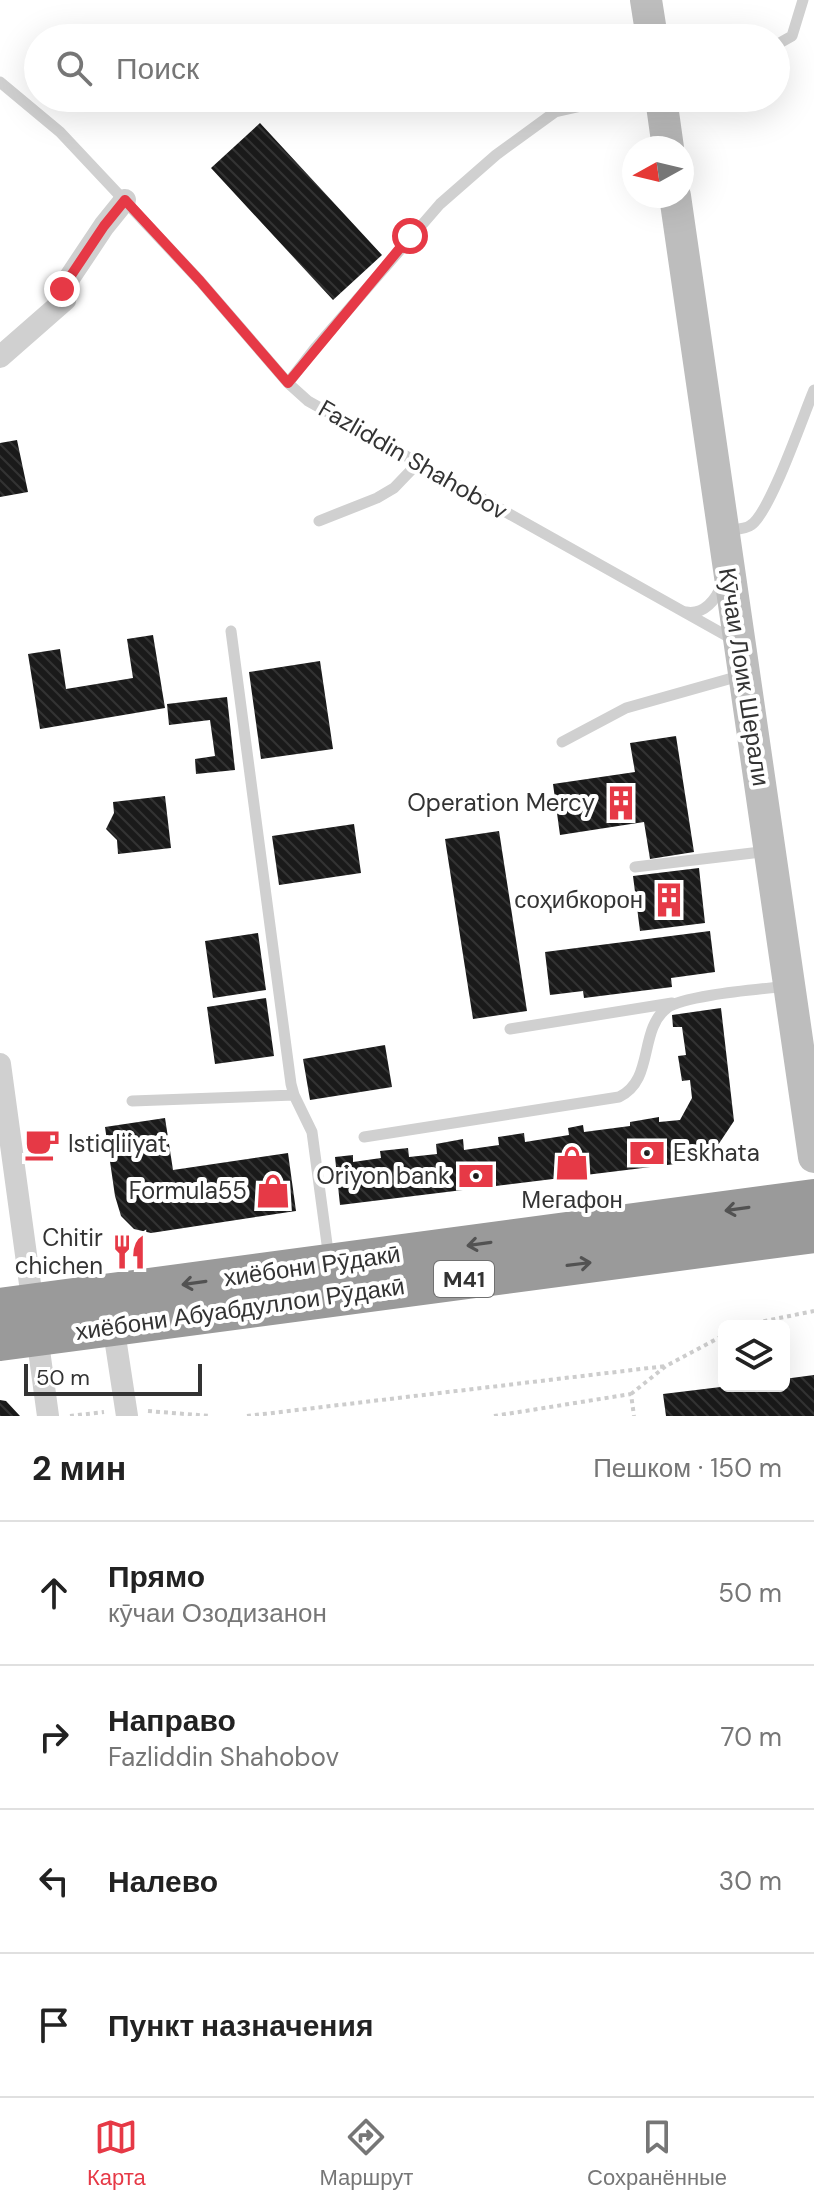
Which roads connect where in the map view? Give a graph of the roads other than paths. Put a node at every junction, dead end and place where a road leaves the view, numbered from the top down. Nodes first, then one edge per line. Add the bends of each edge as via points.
1 (646, 0) edge
2 (803, 0) edge
3 (650, 24) edge
4 (790, 37) edge
5 (0, 82) edge
6 (24, 102) edge
7 (36, 112) edge
8 (555, 112) edge
9 (663, 112) edge
10 (666, 136) edge
11 (125, 200) junction
12 (677, 208) edge
13 (0, 357) edge
14 (288, 383) junction
15 (814, 390) edge
16 (417, 464) junction
17 (319, 521) dead end
18 (724, 546) junction
19 (681, 611) junction
20 (231, 631) dead end
21 (738, 642) junction
22 (743, 675) junction
23 (562, 742) dead end
24 (770, 851) junction
25 (635, 867) dead end
26 (795, 999) junction
27 (677, 1003) junction
28 (510, 1029) dead end
29 (0, 1064) edge
30 (294, 1095) junction
31 (132, 1101) dead end
32 (364, 1137) dead end
33 (814, 1157) edge
34 (814, 1199) edge
35 (814, 1233) edge
36 (332, 1280) junction
37 (111, 1310) junction
38 (18, 1322) edge
39 (48, 1416) edge
40 (127, 1416) edge

1 - 3 main road
2 - 4 lane
5 - 6 lane, Fazliddin Shahobov
7 - 11 lane, Fazliddin Shahobov
8 - 14 lane via 440,204
9 - 10 main road
11 - 13 street via 62,289 65,300
11 - 14 lane, Fazliddin Shahobov
12 - 18 main road, Кӯчаи Лоик Шерали
14 - 16 lane, Fazliddin Shahobov via 308,401
15 - 18 lane via 757,519
16 - 17 lane via 386,493
16 - 19 lane, Fazliddin Shahobov
18 - 19 lane via 722,585 712,602 695,613
18 - 21 main road, Кӯчаи Лоик Шерали
19 - 21 lane, Fazliddin Shahobov
20 - 30 lane
21 - 22 main road, Кӯчаи Лоик Шерали
22 - 23 lane via 626,708
22 - 24 main road, Кӯчаи Лоик Шерали
24 - 25 lane
24 - 26 main road, Кӯчаи Лоик Шерали
26 - 27 lane
26 - 33 main road, Кӯчаи Лоик Шерали
27 - 28 lane
27 - 32 lane via 653,1026 642,1069 619,1097
29 - 38 street
30 - 31 lane
30 - 36 lane via 312,1132
34 -> 36 highway, хиёбони Рӯдакӣ
36 -> 35 highway, хиёбони Абуабдуллои Рӯдакӣ / M41
36 - 37 highway, хиёбони Рӯдакӣ
37 - 38 highway, хиёбони Рӯдакӣ
37 - 40 street
38 - 39 street

